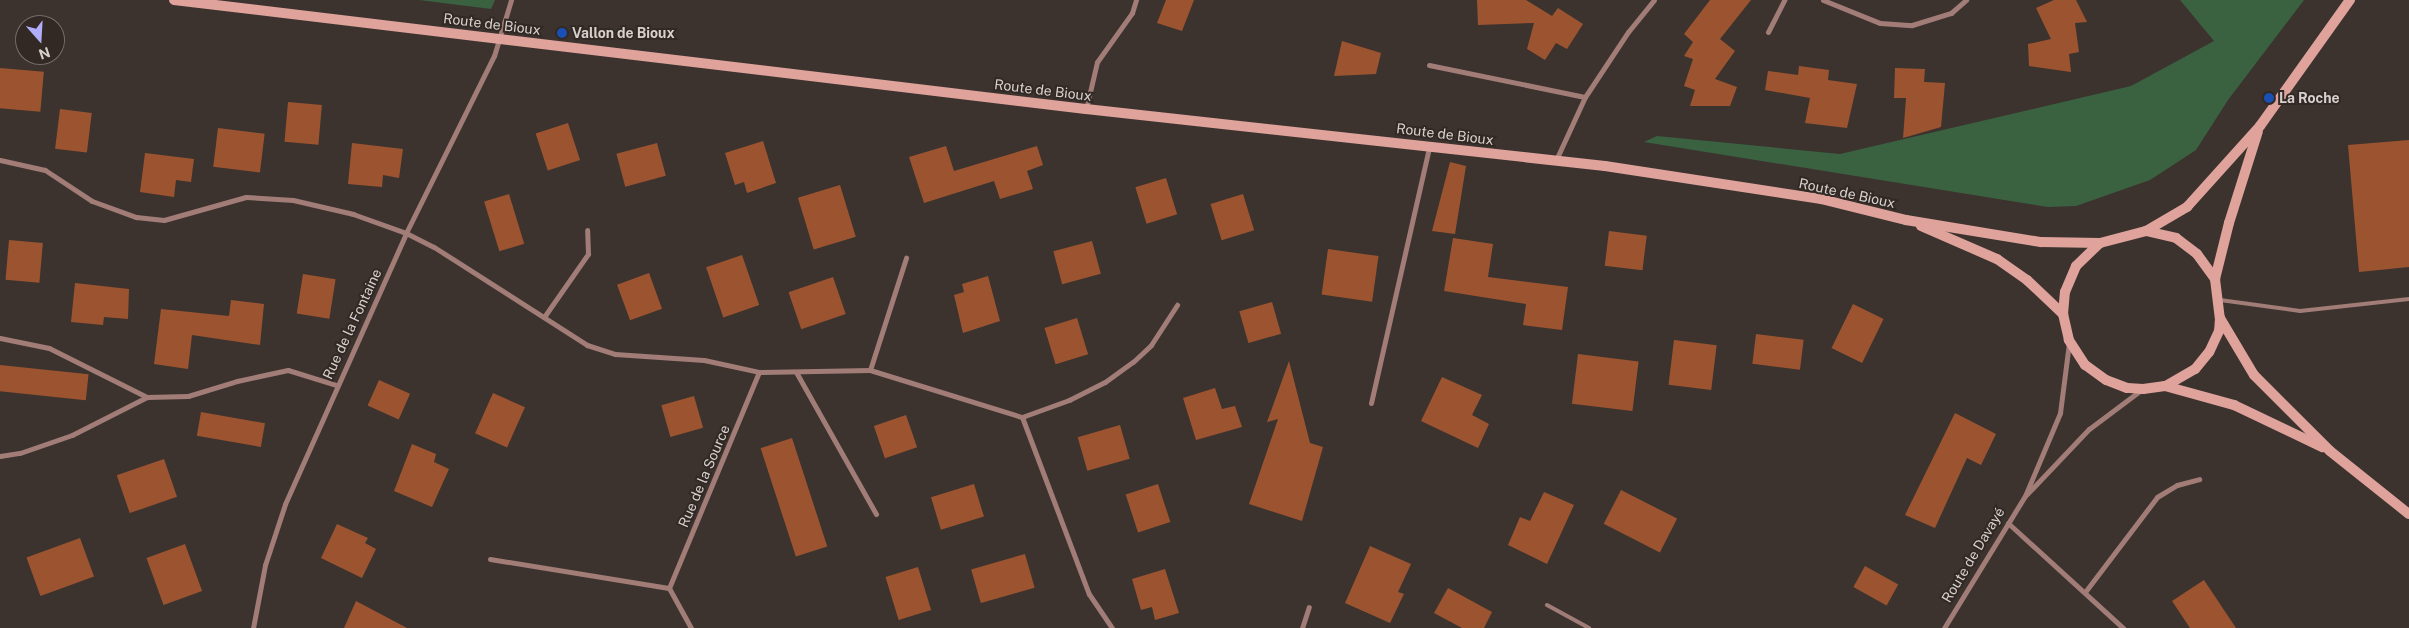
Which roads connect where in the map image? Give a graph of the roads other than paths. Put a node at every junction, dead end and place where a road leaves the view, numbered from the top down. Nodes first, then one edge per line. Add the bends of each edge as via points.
1 (174, 0) edge
2 (511, 0) edge
3 (1136, 0) edge
4 (1654, 0) edge
5 (1784, 0) edge
6 (1823, 0) edge
7 (1966, 0) edge
8 (2350, 0) edge
9 (1768, 32) dead end
10 (500, 40) junction
11 (1429, 65) dead end
12 (1585, 97) junction
13 (1086, 109) junction
14 (2260, 126) junction
15 (1430, 146) junction
16 (0, 160) edge
17 (1556, 161) junction
18 (1906, 220) junction
19 (587, 230) dead end
20 (2146, 231) junction
21 (406, 233) junction
22 (2100, 243) junction
23 (906, 258) dead end
24 (2215, 279) junction
25 (2409, 299) edge
26 (2220, 300) junction
27 (1177, 305) dead end
28 (2063, 314) junction
29 (544, 316) junction
30 (2220, 318) junction
31 (0, 338) edge
32 (2069, 340) junction
33 (870, 370) junction
34 (759, 372) junction
35 (796, 372) junction
36 (336, 384) junction
37 (2165, 386) junction
38 (2143, 389) junction
39 (147, 398) junction
40 (1371, 403) dead end
41 (1022, 417) junction
42 (2330, 451) junction
43 (0, 456) edge
44 (2199, 479) dead end
45 (2025, 496) junction
46 (876, 514) dead end
47 (2409, 514) edge
48 (2008, 522) junction
49 (490, 558) dead end
50 (669, 588) junction
51 (2085, 592) junction
52 (1548, 605) dead end
53 (1309, 607) dead end
54 (253, 628) edge
55 (690, 628) edge
56 (1112, 628) edge
57 (1302, 628) edge
58 (1590, 628) edge
59 (1944, 628) edge
60 (2124, 628) edge

1 - 10 main road, Route de Bioux
2 - 10 street, Rue de la Fontaine
3 - 13 street via 1132,13 1097,62
4 - 12 street via 1628,32
5 - 9 street
6 - 7 street via 1880,23 1912,25 1952,13
8 - 14 main road
10 - 13 main road, Route de Bioux
10 - 21 street, Rue de la Fontaine
11 - 12 street
12 - 17 street
13 - 15 main road, Route de Bioux
14 - 20 main road via 2187,207
14 - 24 main road
15 - 17 main road, Route de Bioux
15 - 40 street
16 - 21 street via 45,170 92,200 136,217 164,220 246,196 293,200 353,214
17 - 18 main road, Route de Bioux via 1812,198
18 - 22 main road, Route de Bioux via 2042,242
18 - 28 main road, Route de Bioux via 1998,259 2027,280
19 - 29 street via 588,254
20 - 22 main road
20 - 24 main road via 2176,238 2198,254
21 - 29 street
21 - 36 street, Rue de la Fontaine
22 - 28 main road via 2076,266 2065,292
23 - 33 street
24 - 26 main road
25 - 26 lane via 2300,311
26 - 30 main road
27 - 41 street via 1151,346 1133,362 1078,395
28 - 32 main road
29 - 34 street via 587,345 615,354 704,360
30 - 37 main road via 2219,331 2209,352 2195,369
30 - 42 main road via 2254,374
31 - 39 street via 49,348
32 - 38 main road via 2085,365 2106,380 2127,388
32 - 45 street, Route de Davayé via 2060,414
33 - 35 street
33 - 41 street
34 - 35 street
34 - 50 street, Rue de la Source
35 - 46 street
36 - 39 street via 288,370 188,396
36 - 54 street, Rue de la Fontaine via 285,504 265,565
37 - 38 main road
37 - 42 main road via 2234,405
38 - 45 street, Route de Davayé via 2089,429
39 - 43 street via 72,435 20,453
41 - 56 street via 1089,594
42 - 47 main road
44 - 51 street via 2177,485 2157,497
45 - 48 street, Route de Davayé
48 - 51 street
48 - 59 street, Route de Davayé
49 - 50 street
50 - 55 street
51 - 60 street
52 - 58 lane
53 - 57 street

